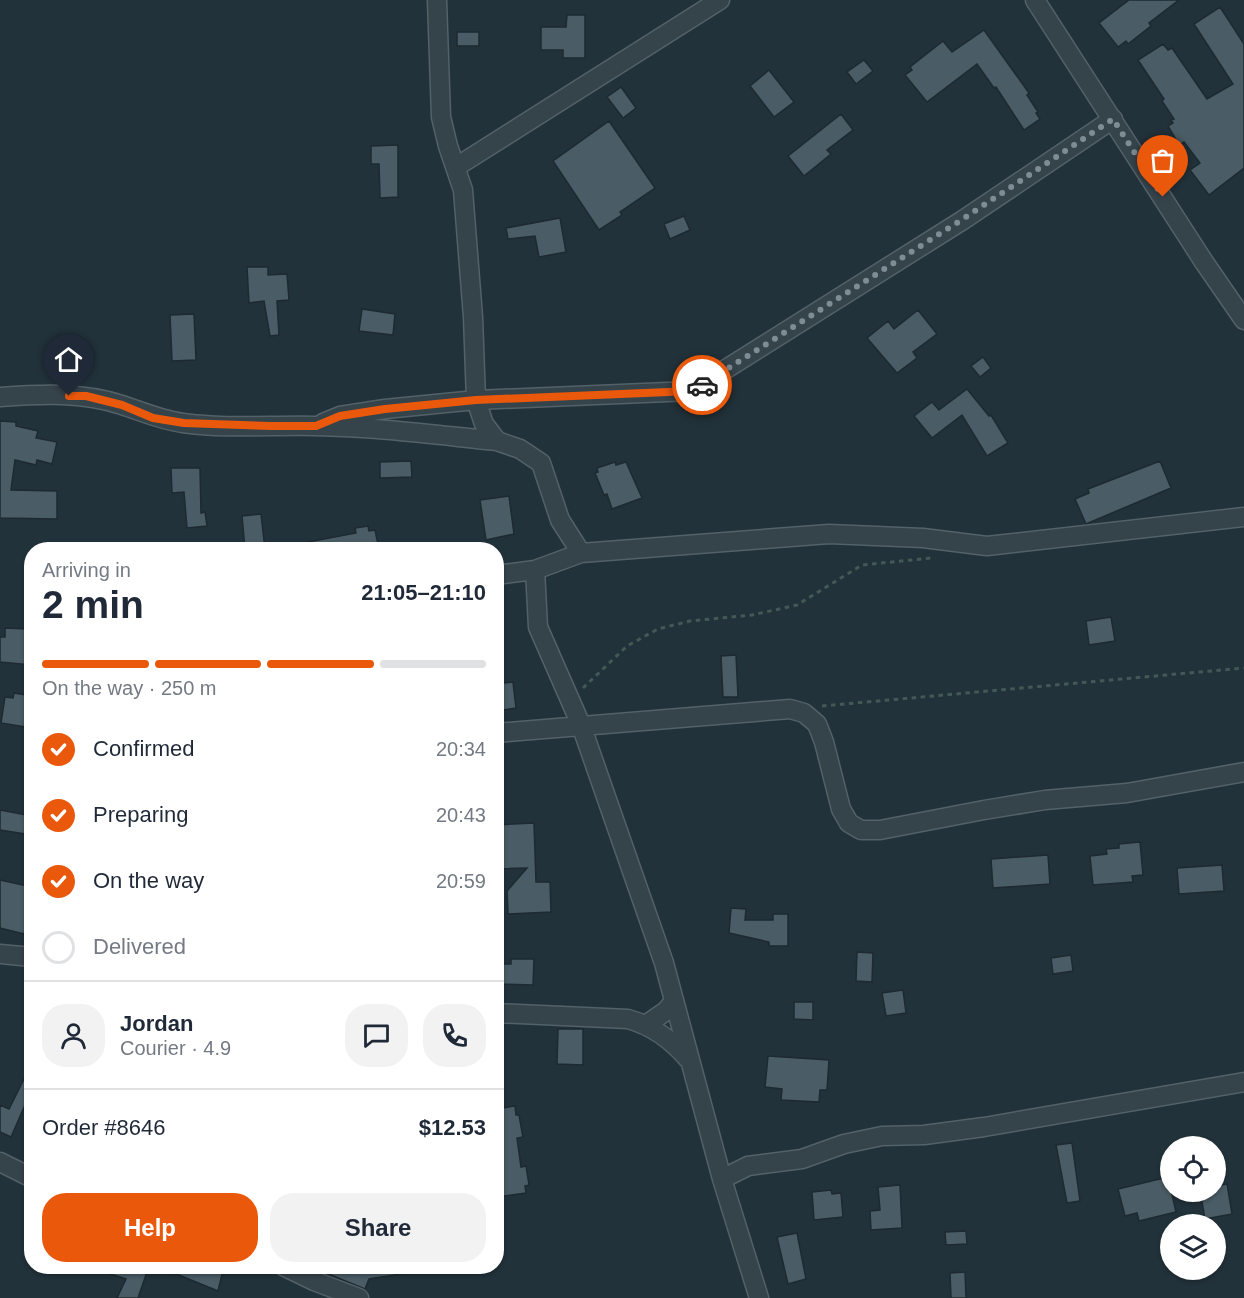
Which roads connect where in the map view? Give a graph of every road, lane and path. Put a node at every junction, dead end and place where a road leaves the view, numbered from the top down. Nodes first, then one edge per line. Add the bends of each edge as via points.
1 (437, 0) edge
2 (720, 0) edge
3 (1035, 0) edge
4 (1113, 119) junction
5 (456, 167) junction
6 (1244, 321) edge
7 (0, 397) edge
8 (476, 400) junction
9 (316, 426) junction
10 (497, 441) junction
11 (1244, 517) edge
12 (581, 553) junction
13 (942, 557) dead end
14 (535, 570) junction
15 (504, 574) edge
16 (1244, 668) edge
17 (571, 700) junction
18 (790, 709) junction
19 (581, 725) junction
20 (550, 728) junction
21 (504, 732) edge
22 (1244, 772) edge
23 (0, 954) edge
24 (24, 956) edge
25 (674, 1001) junction
26 (504, 1013) edge
27 (646, 1024) junction
28 (690, 1063) junction
29 (1244, 1082) edge
30 (714, 1149) junction
31 (0, 1162) edge
32 (748, 1166) junction
33 (24, 1175) edge
34 (722, 1179) junction
35 (300, 1274) edge
36 (359, 1298) edge
37 (759, 1298) edge

1 - 5 street via 441,117
2 - 5 street
3 - 4 street
4 - 6 street
4 - 8 street via 692,391
5 - 8 street via 463,190 468,247
7 - 9 street via 86,396 153,418 184,423
8 - 9 street via 340,416
8 - 10 street via 484,424
9 - 10 street
10 - 12 street via 520,449 541,463 560,520
11 - 12 street via 987,546 923,538 829,534
12 - 14 street
13 - 17 path via 862,565 797,605 658,629 627,646
14 - 15 street
14 - 17 street via 538,627
16 - 18 path
17 - 19 street
17 - 20 street
18 - 19 street
18 - 22 street via 804,713 817,724 841,808 849,823 861,830 880,830 1015,805 1126,793
19 - 20 street
19 - 25 street
20 - 21 street
23 - 24 street
25 - 27 street
25 - 28 street
26 - 27 street via 613,1018
27 - 28 street via 676,1046
28 - 30 street
29 - 32 street via 984,1127 882,1136 802,1159
30 - 32 street
30 - 34 street
31 - 33 street
32 - 34 street
34 - 37 street
35 - 36 street

